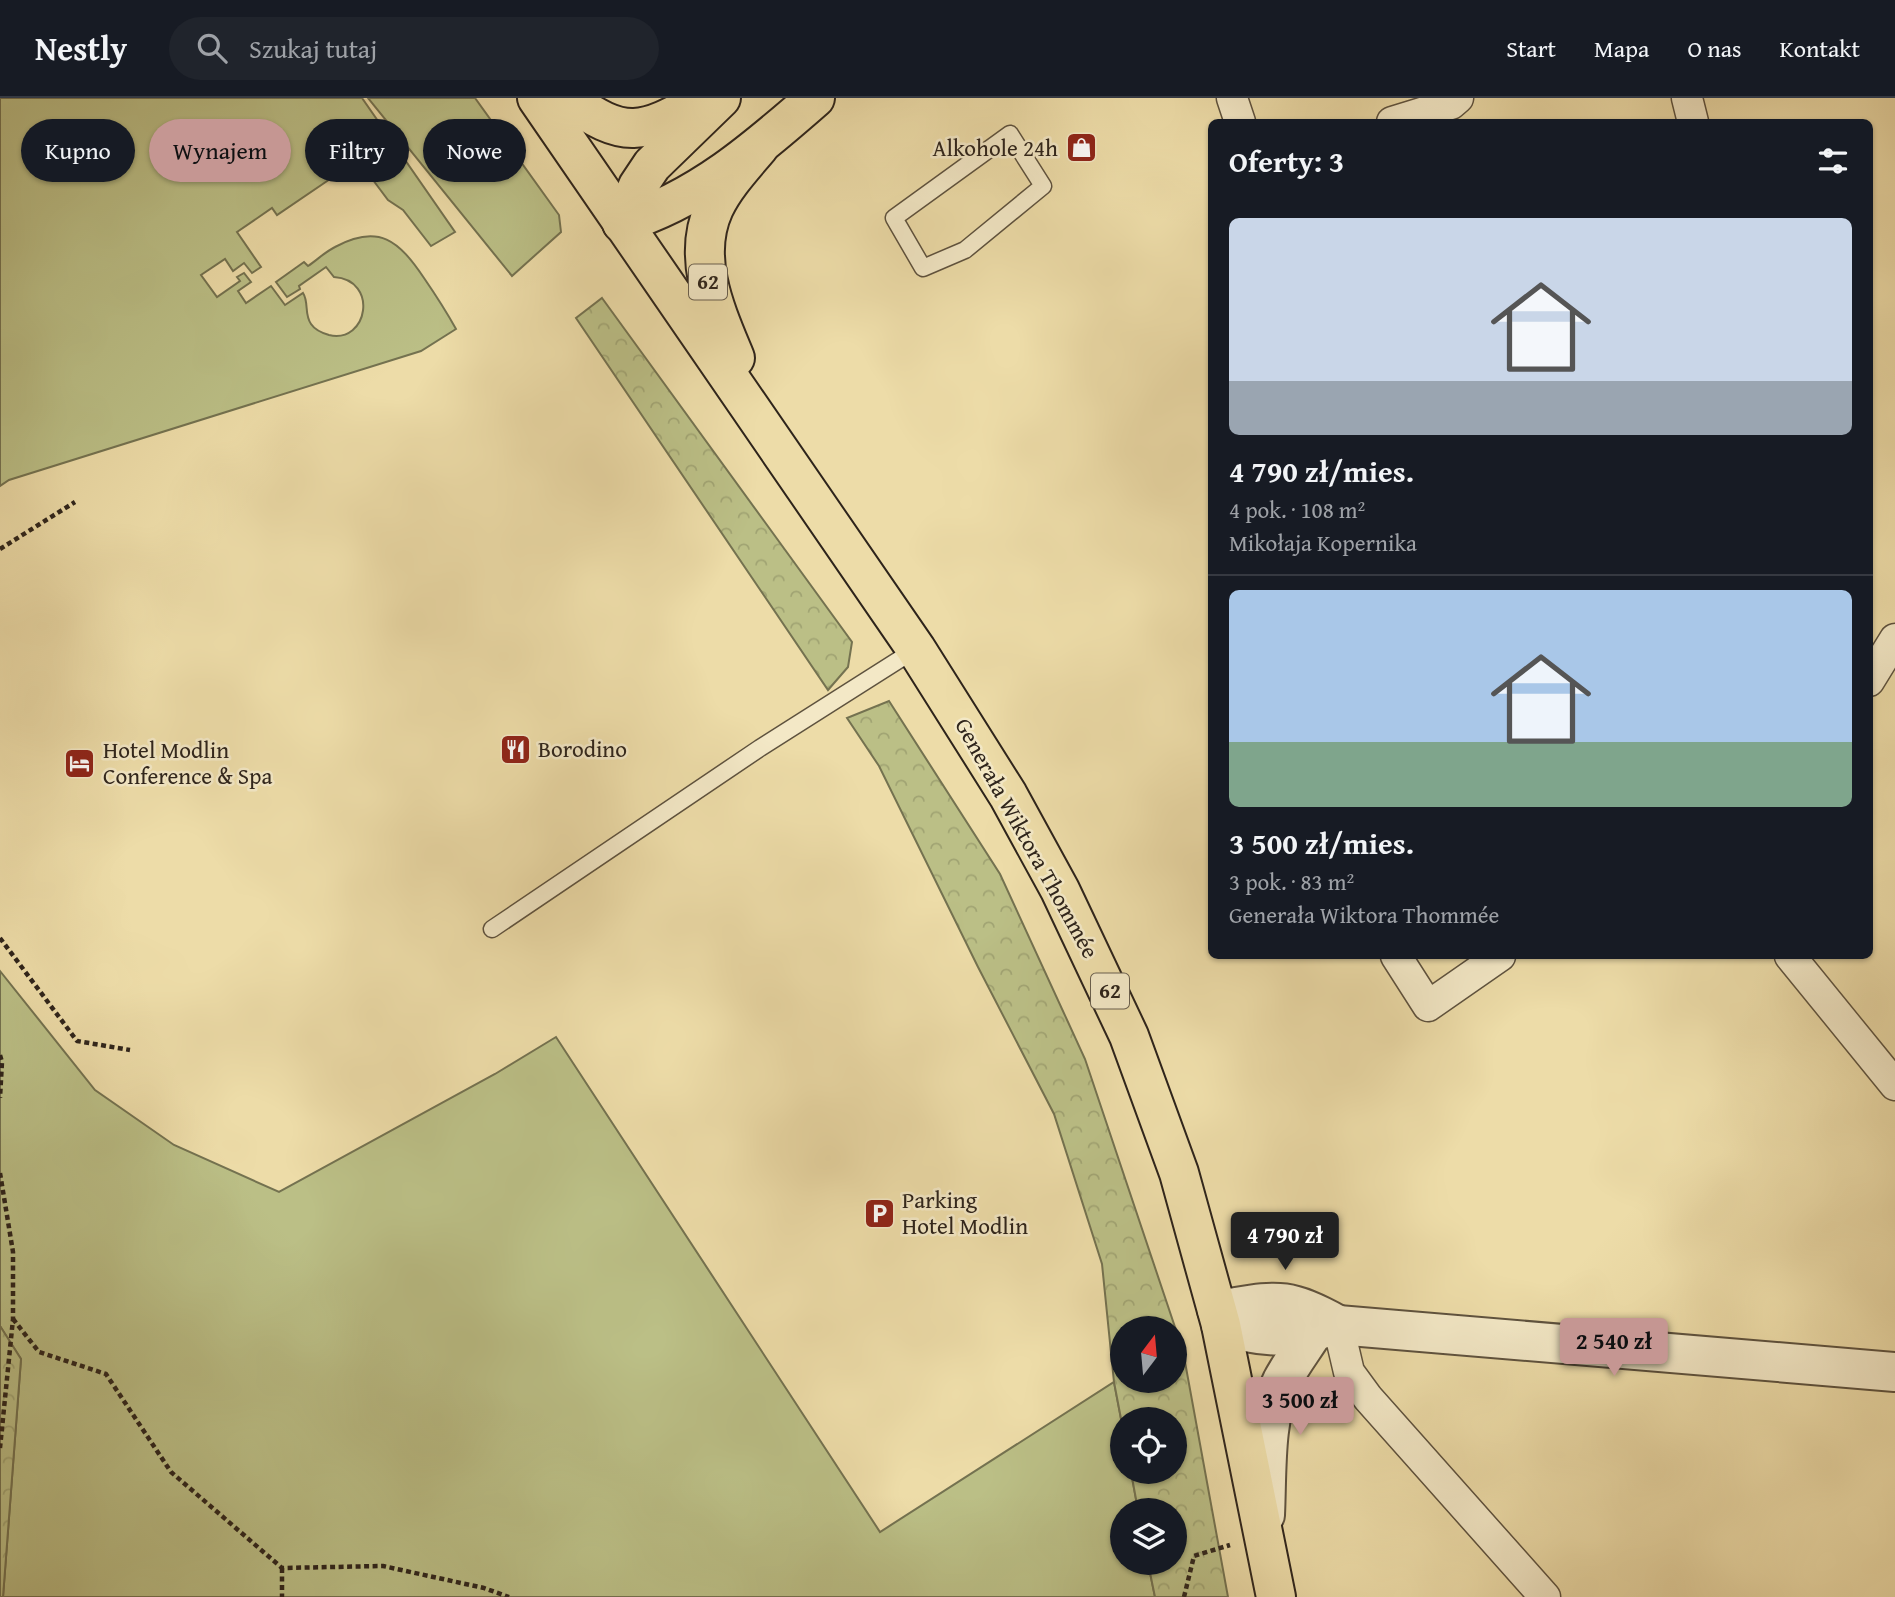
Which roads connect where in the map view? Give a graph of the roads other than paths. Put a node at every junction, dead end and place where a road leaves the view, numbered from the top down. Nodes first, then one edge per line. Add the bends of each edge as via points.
1 (537, 98) edge
2 (567, 98) edge
3 (706, 98) edge
4 (721, 98) edge
5 (815, 98) edge
6 (1232, 98) edge
7 (1458, 98) edge
8 (1687, 98) edge
9 (1239, 119) edge
10 (1402, 119) edge
11 (1692, 119) edge
12 (1010, 134) joint
13 (759, 147) junction
14 (622, 223) junction
15 (760, 422) junction
16 (1895, 639) edge
17 (916, 649) junction
18 (1873, 675) edge
19 (492, 929) dead end
20 (1398, 959) edge
21 (1496, 959) edge
22 (1792, 959) edge
23 (1895, 1085) edge
24 (1219, 1318) junction
25 (1326, 1328) junction
26 (1895, 1372) edge
27 (1263, 1534) junction
28 (1276, 1597) edge
29 (1545, 1597) edge

1 - 14 main road, Generała Wiktora Thommée
2 - 3 main road via 600,121 641,128 662,123
4 - 14 main road via 652,165
5 - 13 main road, 62
6 - 9 street
7 - 10 street
8 - 11 street
12 - 12 lane via 894,218 923,268 965,250 1043,186
13 - 14 main road via 671,206
13 - 15 main road, 62 via 713,210 706,255 712,302
14 - 15 main road, Generała Wiktora Thommée / 62
15 - 17 main road, Generała Wiktora Thommée / 62
16 - 18 street
17 - 19 lane
17 - 24 main road, Generała Wiktora Thommée / 62 via 1008,794 1107,985 1170,1147
20 - 21 street via 1428,1006
22 - 23 street
24 - 25 street via 1275,1301 1287,1302 1313,1311
24 - 27 main road, Generała Wiktora Thommée / 62
25 - 26 street
25 - 27 street via 1282,1382 1275,1400
25 - 29 street via 1368,1398
27 - 28 main road, Generała Wiktora Thommée / 62

